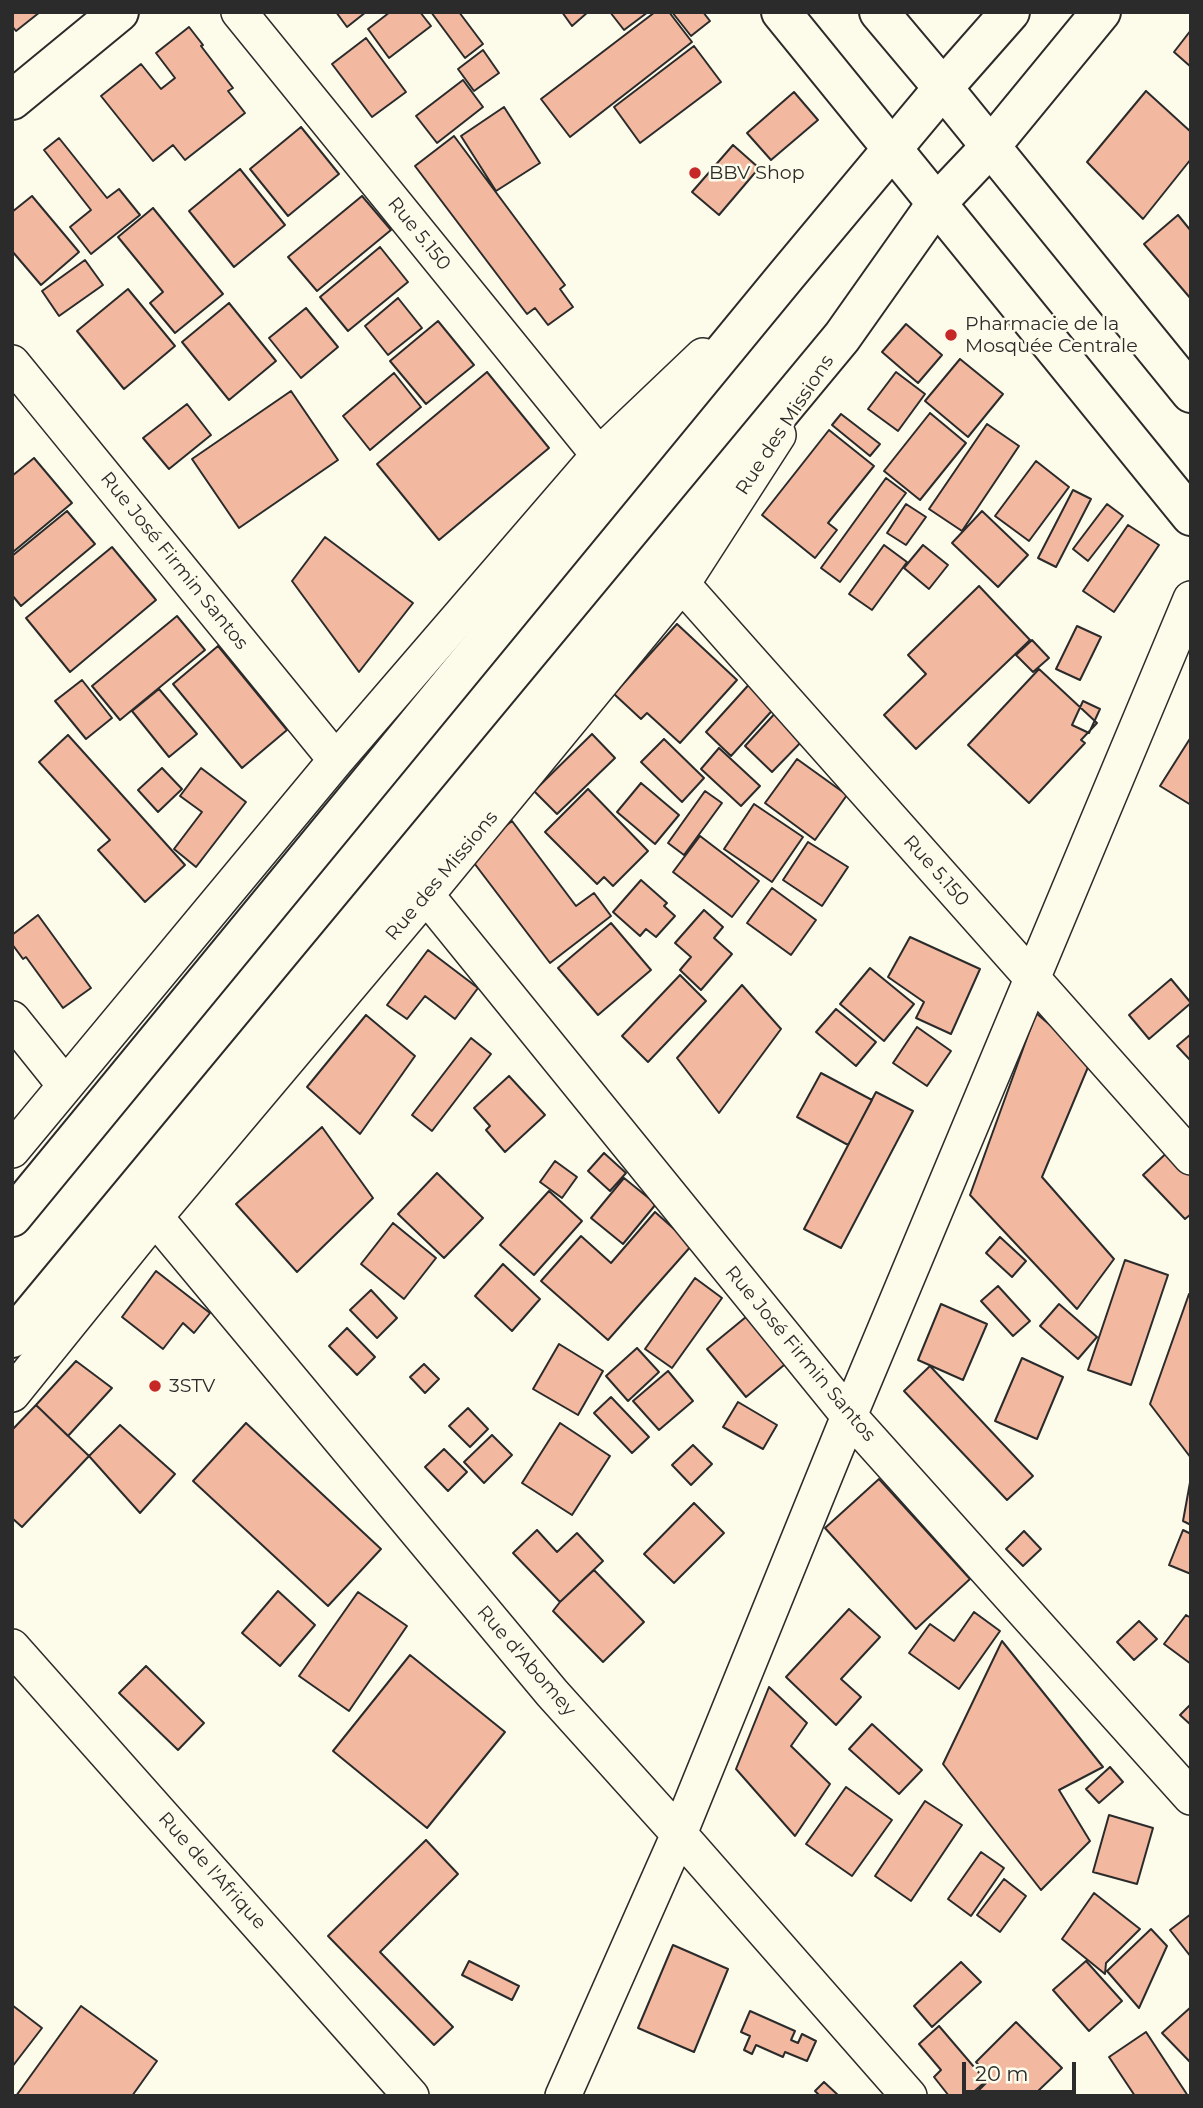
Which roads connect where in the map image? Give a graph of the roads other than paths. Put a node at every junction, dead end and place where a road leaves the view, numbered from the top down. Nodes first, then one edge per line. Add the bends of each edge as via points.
1 (119, 12) edge
2 (239, 12) edge
3 (781, 12) edge
4 (879, 12) edge
5 (1010, 12) edge
6 (1101, 12) edge
7 (943, 88) junction
8 (12, 100) edge
9 (990, 148) junction
10 (894, 149) junction
11 (936, 204) junction
12 (786, 276) junction
13 (842, 337) junction
14 (12, 363) edge
15 (1191, 393) edge
16 (599, 455) junction
17 (1191, 516) edge
18 (682, 584) junction
19 (1191, 599) edge
20 (336, 760) junction
21 (426, 895) junction
22 (1031, 978) junction
23 (12, 1019) edge
24 (65, 1085) junction
25 (12, 1150) edge
26 (1191, 1157) edge
27 (12, 1217) edge
28 (155, 1217) junction
29 (12, 1338) edge
30 (12, 1394) edge
31 (849, 1416) junction
32 (12, 1647) edge
33 (1191, 1797) edge
34 (680, 1834) junction
35 (411, 2096) edge
36 (563, 2096) edge
37 (909, 2096) edge

1 - 8 main road
2 - 16 street, Rue 5.150
3 - 10 main road
4 - 7 main road
5 - 7 main road
6 - 9 main road, Rue des Missions
7 - 9 main road
7 - 10 main road
9 - 11 main road, Rue des Missions
9 - 15 main road
10 - 11 main road
10 - 12 main road
11 - 13 main road, Rue des Missions
11 - 17 main road
12 - 16 street
12 - 27 main road
13 - 18 street, Rue des Missions
13 - 29 main road, Rue des Missions
14 - 20 street, Rue José Firmin Santos
16 - 20 street
18 - 21 street, Rue des Missions
18 - 22 street, Rue 5.150
19 - 22 street
20 - 24 street
21 - 28 street, Rue des Missions
21 - 31 street, Rue José Firmin Santos
22 - 26 street, Rue 5.150
22 - 31 street
23 - 24 street
24 - 25 street
28 - 30 street, Rue des Missions
28 - 34 street, Rue d'Abomey via 552,1693
31 - 33 street, Rue José Firmin Santos
31 - 34 street
32 - 35 street, Rue de l'Afrique
34 - 36 street
34 - 37 street, Rue d'Abomey

